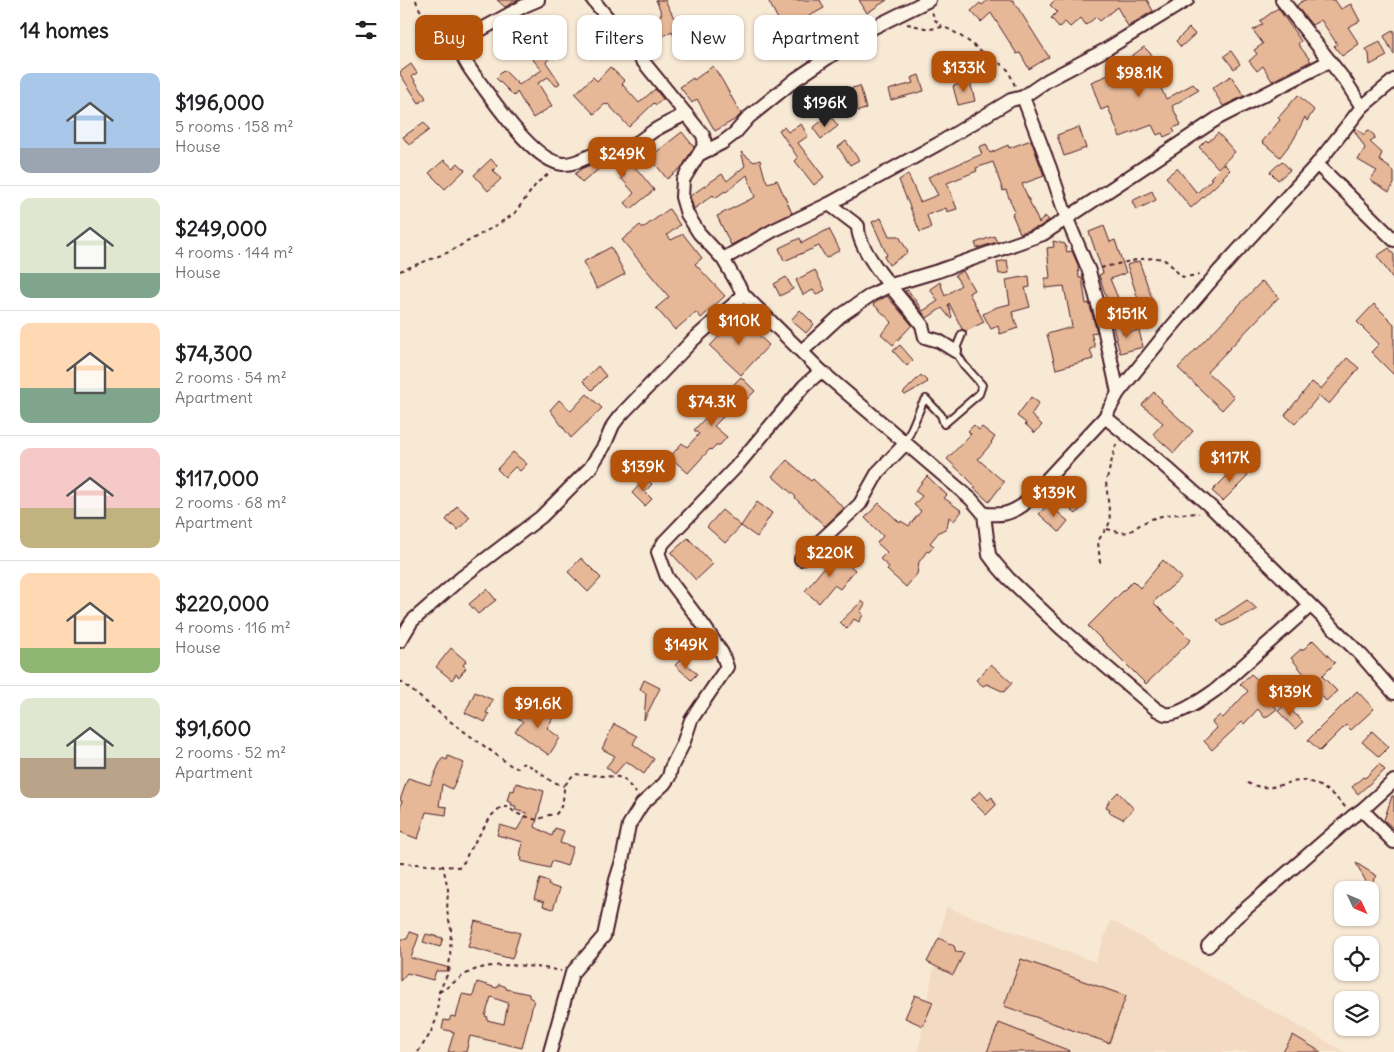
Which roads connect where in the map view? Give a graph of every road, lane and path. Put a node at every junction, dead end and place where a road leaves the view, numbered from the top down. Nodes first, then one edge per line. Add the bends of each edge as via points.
1 (416, 0) edge
2 (538, 0) edge
3 (593, 0) edge
4 (1187, 0) edge
5 (1282, 0) edge
6 (930, 3) edge
7 (424, 15) edge
8 (900, 23) dead end
9 (943, 27) junction
10 (483, 29) edge
11 (466, 60) edge
12 (1330, 61) junction
13 (1394, 80) edge
14 (1022, 97) junction
15 (1362, 107) junction
16 (686, 114) junction
17 (699, 154) junction
18 (564, 164) junction
19 (1317, 164) junction
20 (829, 204) junction
21 (1066, 219) junction
22 (1394, 240) edge
23 (723, 259) junction
24 (1220, 270) junction
25 (400, 271) edge
26 (1088, 271) junction
27 (891, 285) junction
28 (744, 295) junction
29 (962, 334) dead end
30 (802, 350) junction
31 (955, 351) junction
32 (821, 371) junction
33 (1118, 393) junction
34 (1105, 417) junction
35 (1120, 429) junction
36 (905, 444) junction
37 (1200, 513) dead end
38 (984, 514) junction
39 (1107, 529) junction
40 (801, 559) dead end
41 (1100, 563) dead end
42 (1310, 606) junction
43 (400, 641) edge
44 (400, 681) edge
45 (1394, 693) edge
46 (1394, 781) edge
47 (1247, 782) dead end
48 (564, 786) junction
49 (642, 804) junction
50 (1358, 813) junction
51 (1394, 842) edge
52 (400, 864) edge
53 (443, 866) junction
54 (1208, 946) dead end
55 (572, 973) junction
56 (438, 992) junction
57 (418, 1052) edge
58 (550, 1052) edge

1 - 7 path
2 - 10 street
3 - 16 street
4 - 14 street
5 - 12 street
6 - 9 path via 935,20
6 - 17 street via 890,18 857,38 796,79 722,143
8 - 9 path via 930,29
9 - 14 path via 1004,66
11 - 18 street via 516,130 549,160
12 - 15 street
12 - 21 street via 1218,118
13 - 15 street
14 - 20 street via 1011,100
14 - 21 street
15 - 19 street
16 - 17 street via 706,144
16 - 18 street via 633,145
17 - 23 street via 683,180 682,197 687,214 699,234
18 - 25 path via 538,183 514,214 449,252
19 - 22 street
19 - 24 street
20 - 23 street
20 - 27 street via 858,226 864,248
21 - 26 street
21 - 27 street via 1043,234
23 - 28 street
24 - 26 path via 1183,277 1161,258 1151,258
24 - 33 street
26 - 33 street
27 - 30 street via 840,316
27 - 31 street via 922,324 925,337
28 - 30 street
28 - 43 street via 692,340 619,417 590,468 541,517 461,578 412,621
29 - 31 lane
30 - 32 street
31 - 36 lane via 982,386 978,394 944,424 941,415 926,399
32 - 36 street
32 - 49 street via 804,386 658,552 667,577 704,626 727,667 691,720 669,777
33 - 34 street
34 - 35 street
34 - 38 street via 1023,504 1002,515
35 - 39 path via 1106,482 1110,519
35 - 42 street via 1213,509
36 - 38 street via 950,480
36 - 40 street via 878,472 860,504
37 - 39 path via 1148,520 1131,532
38 - 42 street via 989,555 1008,578 1062,629 1166,714 1204,698
39 - 41 path via 1098,541
42 - 45 street via 1362,656
44 - 48 path via 513,767 526,763
46 - 50 street
47 - 50 path via 1273,788 1301,780 1309,782
48 - 49 path via 574,774 579,773 618,777 629,785
48 - 53 path via 561,808 556,814 537,820 515,813 509,807 501,807 492,815 464,862 459,867
49 - 55 street via 629,825 604,936
50 - 51 street
50 - 54 street via 1235,918
52 - 53 path
53 - 56 path via 448,889 451,946 446,975
55 - 56 path via 511,964 488,966 472,971
55 - 58 street
56 - 57 path via 436,1020

